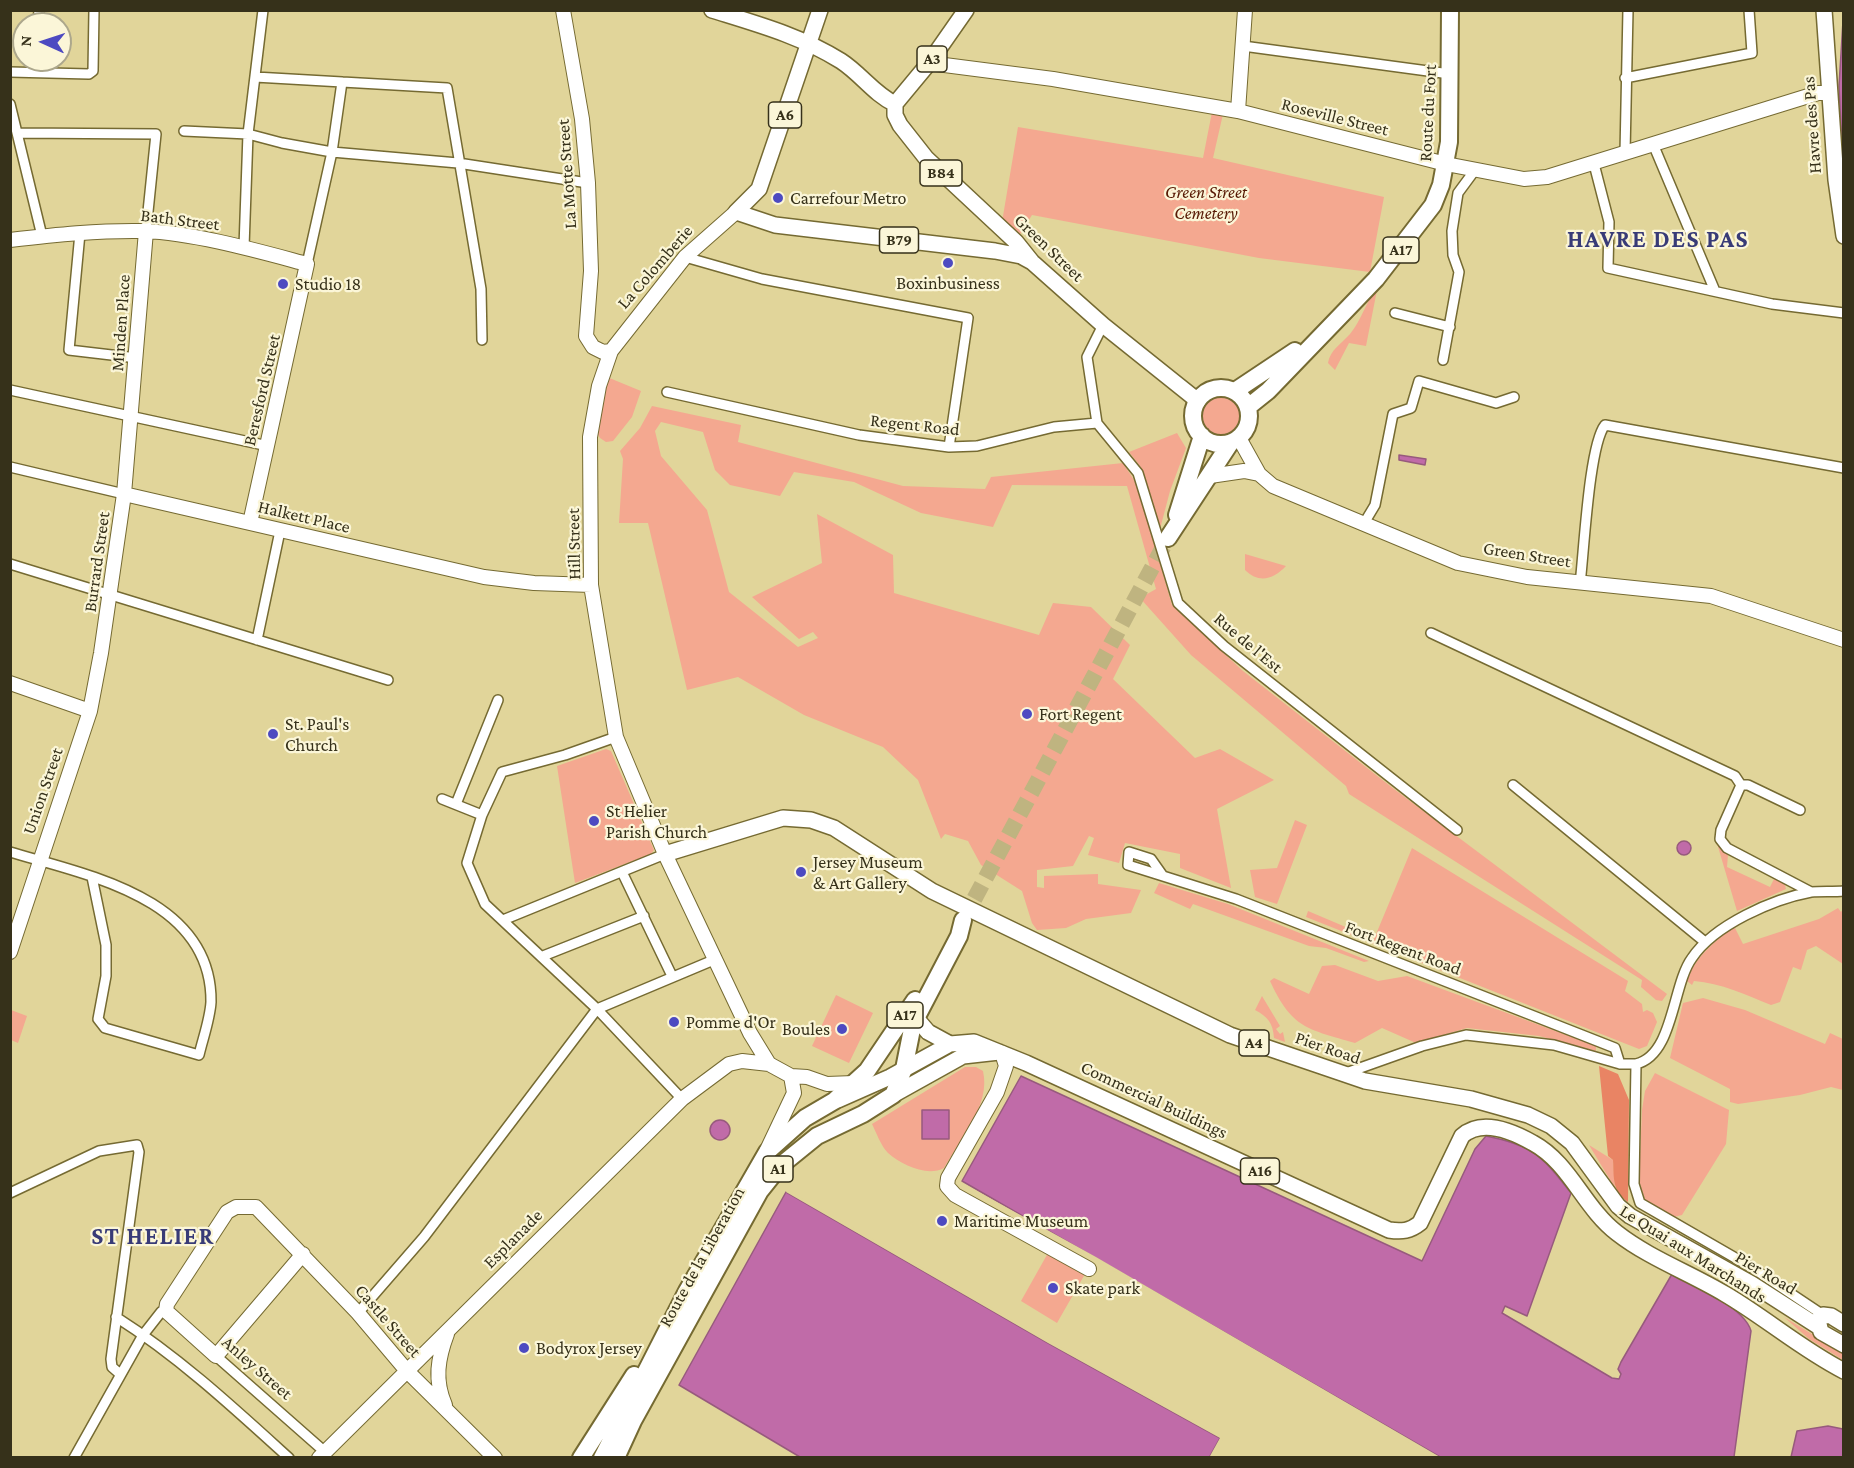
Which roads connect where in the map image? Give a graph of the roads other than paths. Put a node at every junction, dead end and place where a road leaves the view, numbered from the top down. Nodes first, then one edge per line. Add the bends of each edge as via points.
1 (94, 10) edge
2 (263, 10) edge
3 (563, 10) edge
4 (712, 10) edge
5 (820, 10) edge
6 (966, 10) edge
7 (1245, 10) edge
8 (1450, 10) edge
9 (1628, 10) edge
10 (1749, 10) edge
11 (1824, 10) edge
12 (734, 14) edge
13 (809, 41) junction
14 (1243, 45) junction
15 (929, 63) junction
16 (36, 72) edge
17 (1450, 74) junction
18 (255, 77) junction
19 (1624, 78) junction
20 (342, 82) junction
21 (1828, 93) junction
22 (10, 104) edge
23 (895, 104) junction
24 (1238, 111) junction
25 (184, 131) dead end
26 (17, 133) junction
27 (248, 134) junction
28 (1653, 144) junction
29 (332, 152) junction
30 (1625, 153) junction
31 (459, 163) junction
32 (1446, 164) junction
33 (1594, 164) junction
34 (1475, 170) junction
35 (588, 183) junction
36 (736, 212) junction
37 (1004, 230) junction
38 (146, 231) junction
39 (80, 233) junction
40 (42, 236) junction
41 (1844, 236) edge
42 (10, 240) edge
43 (244, 247) junction
44 (995, 251) junction
45 (685, 257) junction
46 (1032, 262) junction
47 (307, 264) junction
48 (1715, 291) junction
49 (1395, 313) dead end
50 (1844, 313) edge
51 (1333, 321) junction
52 (1103, 325) junction
53 (1450, 327) junction
54 (482, 340) dead end
55 (611, 351) junction
56 (137, 358) junction
57 (1443, 360) dead end
58 (10, 390) edge
59 (1235, 391) junction
60 (667, 392) dead end
61 (1514, 397) dead end
62 (1198, 401) junction
63 (1248, 407) junction
64 (131, 417) junction
65 (1097, 423) junction
66 (1202, 435) junction
67 (1235, 440) junction
68 (268, 446) junction
69 (949, 447) junction
70 (10, 467) edge
71 (1844, 468) edge
72 (1259, 474) junction
73 (1209, 476) junction
74 (124, 494) junction
75 (250, 523) junction
76 (1363, 525) junction
77 (280, 531) junction
78 (10, 564) edge
79 (1580, 584) junction
80 (591, 585) junction
81 (112, 596) junction
82 (1431, 633) dead end
83 (257, 640) junction
84 (1844, 640) edge
85 (388, 680) dead end
86 (10, 683) edge
87 (498, 700) dead end
88 (90, 711) junction
89 (616, 737) junction
90 (1513, 785) dead end
91 (1741, 786) junction
92 (442, 799) dead end
93 (456, 804) junction
94 (1800, 810) dead end
95 (483, 815) junction
96 (1457, 830) dead end
97 (10, 852) edge
98 (665, 854) junction
99 (38, 861) junction
100 (622, 872) junction
101 (1163, 876) dead end
102 (92, 877) junction
103 (1844, 891) edge
104 (1811, 892) junction
105 (644, 916) junction
106 (503, 920) junction
107 (1705, 942) junction
108 (10, 952) edge
109 (543, 956) junction
110 (716, 959) junction
111 (672, 976) junction
112 (597, 1009) junction
113 (916, 1018) junction
114 (750, 1033) junction
115 (950, 1044) junction
116 (1001, 1053) junction
117 (742, 1061) junction
118 (769, 1064) junction
119 (1620, 1064) junction
120 (1636, 1064) junction
121 (904, 1069) junction
122 (1343, 1074) junction
123 (791, 1076) junction
124 (854, 1083) junction
125 (893, 1095) junction
126 (682, 1099) junction
127 (834, 1101) junction
128 (1474, 1127) joint
129 (767, 1152) junction
130 (10, 1193) edge
131 (303, 1254) junction
132 (1089, 1269) dead end
133 (708, 1286) junction
134 (687, 1291) junction
135 (166, 1311) junction
136 (358, 1313) junction
137 (116, 1317) junction
138 (1821, 1321) junction
139 (1844, 1324) edge
140 (448, 1330) junction
141 (143, 1335) junction
142 (1844, 1345) edge
143 (216, 1356) junction
144 (407, 1371) junction
145 (1844, 1371) edge
146 (120, 1374) junction
147 (448, 1412) junction
148 (322, 1455) edge
149 (74, 1458) edge
150 (289, 1458) edge
151 (495, 1458) edge
152 (581, 1458) edge
153 (602, 1458) edge
154 (616, 1458) edge
155 (627, 1458) edge

1 - 16 street via 93,71
2 - 18 street
3 - 35 main road, La Motte Street via 582,119
4 - 12 main road
5 - 13 main road, A6
6 - 15 main road, A3
7 - 14 main road
8 - 17 highway, Route du Fort / A17
9 - 19 street
10 - 19 street via 1752,53
11 - 21 main road, Havre des Pas
12 - 13 main road
13 - 23 main road via 858,72 884,99
13 - 36 main road, La Colomberie / A6 via 759,189
14 - 17 street
14 - 24 main road
15 - 23 main road, A3
15 - 24 main road, Roseville Street via 1053,79
17 - 32 highway, Route du Fort / A17
18 - 20 street
18 - 27 street
19 - 30 street
20 - 29 street
20 - 31 street via 447,88
21 - 28 main road, Roseville Street
21 - 41 main road, Havre des Pas
22 - 26 street
23 - 37 main road, Green Street / B84 via 900,125 926,158
24 - 32 main road, Roseville Street
25 - 27 street
26 - 38 street via 156,134
26 - 40 street
27 - 29 street
27 - 43 street
28 - 30 main road, Roseville Street
28 - 48 street
29 - 31 street
29 - 47 street
30 - 33 main road, Roseville Street
31 - 35 street
31 - 54 street via 481,289
32 - 34 main road, Roseville Street
32 - 51 highway, Route du Fort / A17 via 1433,205 1376,279
33 - 34 main road, Roseville Street via 1548,177 1524,179
33 - 48 street via 1609,222 1608,268
34 - 53 street via 1458,193 1452,231 1453,255 1459,272
35 - 55 main road, La Motte Street via 591,271 586,336 593,347
36 - 44 main road, B79 via 775,225
36 - 45 main road, La Colomberie
37 - 44 main road via 1001,245
37 - 46 main road, Green Street / B84
38 - 39 main road, Bath Street
38 - 43 main road, Bath Street
38 - 56 main road, Minden Place
39 - 40 main road, Bath Street
39 - 56 street via 69,350
40 - 42 main road, Bath Street
43 - 47 main road, Bath Street
44 - 46 main road, B79
45 - 55 main road, La Colomberie
45 - 69 street via 762,279 968,318
46 - 52 main road, Green Street / B79
47 - 68 main road, Beresford Street
48 - 50 street via 1772,304
49 - 53 street
51 - 59 highway, Route du Fort
51 - 63 highway, Route du Fort / A17
52 - 62 main road, Green Street / B79
52 - 65 street via 1087,357
53 - 57 street
55 - 80 main road, Hill Street via 599,386 590,437
56 - 64 main road, Minden Place
58 - 64 street
59 - 62 highway via 1216,388
59 - 63 highway
60 - 69 street, Regent Road via 859,435
61 - 76 street via 1496,403 1419,381 1411,408 1393,414 1375,505
62 - 66 highway via 1194,421
63 - 67 highway via 1248,423
64 - 68 street
64 - 74 main road, Burrard Street
65 - 69 street, Regent Road via 1054,428 976,446
65 - 96 street, Rue de l'Est via 1138,473 1178,603 1224,646
66 - 67 highway via 1214,443
66 - 73 highway via 1168,538
67 - 72 main road, Green Street
67 - 73 highway
68 - 75 main road, Beresford Street
70 - 74 street, Halkett Place
71 - 79 street via 1605,425 1594,462
72 - 73 main road via 1244,471
72 - 76 main road, Green Street via 1273,486
74 - 75 main road, Halkett Place
74 - 81 main road, Burrard Street
75 - 77 main road, Halkett Place
76 - 79 main road, Green Street via 1458,563 1527,578
77 - 80 main road, Halkett Place via 484,577
77 - 83 street
78 - 81 street
79 - 84 main road, Green Street via 1711,596
80 - 89 main road, Hill Street
81 - 83 street
81 - 88 main road, Burrard Street
82 - 91 street via 1735,776
83 - 85 street
86 - 88 main road
87 - 93 street
88 - 99 main road, Union Street
89 - 95 street via 502,772
89 - 98 main road, Hill Street
90 - 107 street
91 - 94 street via 1748,785
91 - 104 street via 1720,839 1727,848
92 - 93 street
93 - 95 street
95 - 106 street via 467,863 485,904
97 - 99 street
98 - 100 street
98 - 110 main road, Hill Street
98 - 122 main road, Pier Road / A4 via 783,818 811,820 834,828 932,891 1091,969 1230,1035
99 - 102 street
99 - 108 main road, Union Street
100 - 105 street
100 - 106 street
101 - 119 street, Fort Regent Road via 1236,899 1615,1048
102 - 102 street via 152,903 172,918 194,944 206,967 211,1000 199,1055 105,1028 98,1019 106,976 106,945
103 - 104 street
104 - 107 street via 1752,912
105 - 109 street
105 - 111 street
106 - 109 street
107 - 120 street via 1690,959 1659,1046 1646,1062
109 - 112 street
110 - 111 street
110 - 114 main road, Hill Street
111 - 112 street
112 - 126 street
112 - 136 street via 424,1237
113 - 115 main road via 928,1032
113 - 121 highway, A17
113 - 124 highway, A17 via 959,936 963,920 893,1033
114 - 117 main road
114 - 118 main road, Hill Street
115 - 116 main road, Commercial Buildings / A1 via 974,1042
115 - 121 main road, Commercial Buildings / A1
116 - 125 main road, A1 via 963,1056
116 - 128 main road, Commercial Buildings / A16 via 1389,1230 1411,1230 1420,1223 1462,1136
116 - 132 main road via 1006,1066 997,1092 947,1186 955,1195
117 - 118 main road
117 - 126 main road, Esplanade via 729,1064
118 - 123 main road
119 - 120 street
119 - 122 street via 1554,1045 1467,1035 1422,1046
120 - 138 street via 1634,1184 1640,1203 1751,1267
121 - 125 highway, A17
121 - 127 main road, Commercial Buildings / A1
122 - 138 main road, Pier Road / A4 via 1497,1105 1551,1126 1572,1143 1618,1206 1630,1216
123 - 124 main road via 827,1084
123 - 129 main road via 794,1093
124 - 127 highway, A17
125 - 133 highway, Route de la Liberation / A1 via 818,1136 780,1166 760,1191
126 - 140 main road, Esplanade
127 - 129 highway, Route de la Liberation / A1 via 805,1118
128 - 145 main road, Le Quai aux Marchands / A16 via 1495,1128 1536,1144 1570,1176 1588,1203 1617,1233 1726,1294 1820,1359
129 - 134 highway, Route de la Liberation / A1
130 - 137 street via 111,1148 137,1145
131 - 135 main road, Castle Street via 256,1207 236,1207 227,1212
131 - 136 main road, Castle Street
131 - 143 main road
133 - 154 highway, Route de la Liberation / A1
133 - 155 highway, A1
134 - 152 highway, A1
134 - 153 highway, Route de la Liberation / A1
135 - 141 street via 160,1312
135 - 143 main road, Anley Street
136 - 144 main road, Castle Street
137 - 141 street
137 - 146 street via 111,1359 112,1367
138 - 139 main road, A4 via 1831,1316
138 - 142 main road via 1821,1332
140 - 144 main road, Esplanade
140 - 147 main road via 437,1373
141 - 146 street
141 - 150 street
143 - 148 street, Anley Street
144 - 147 main road, Castle Street
144 - 148 main road, Esplanade
146 - 149 street
147 - 151 main road, Castle Street

